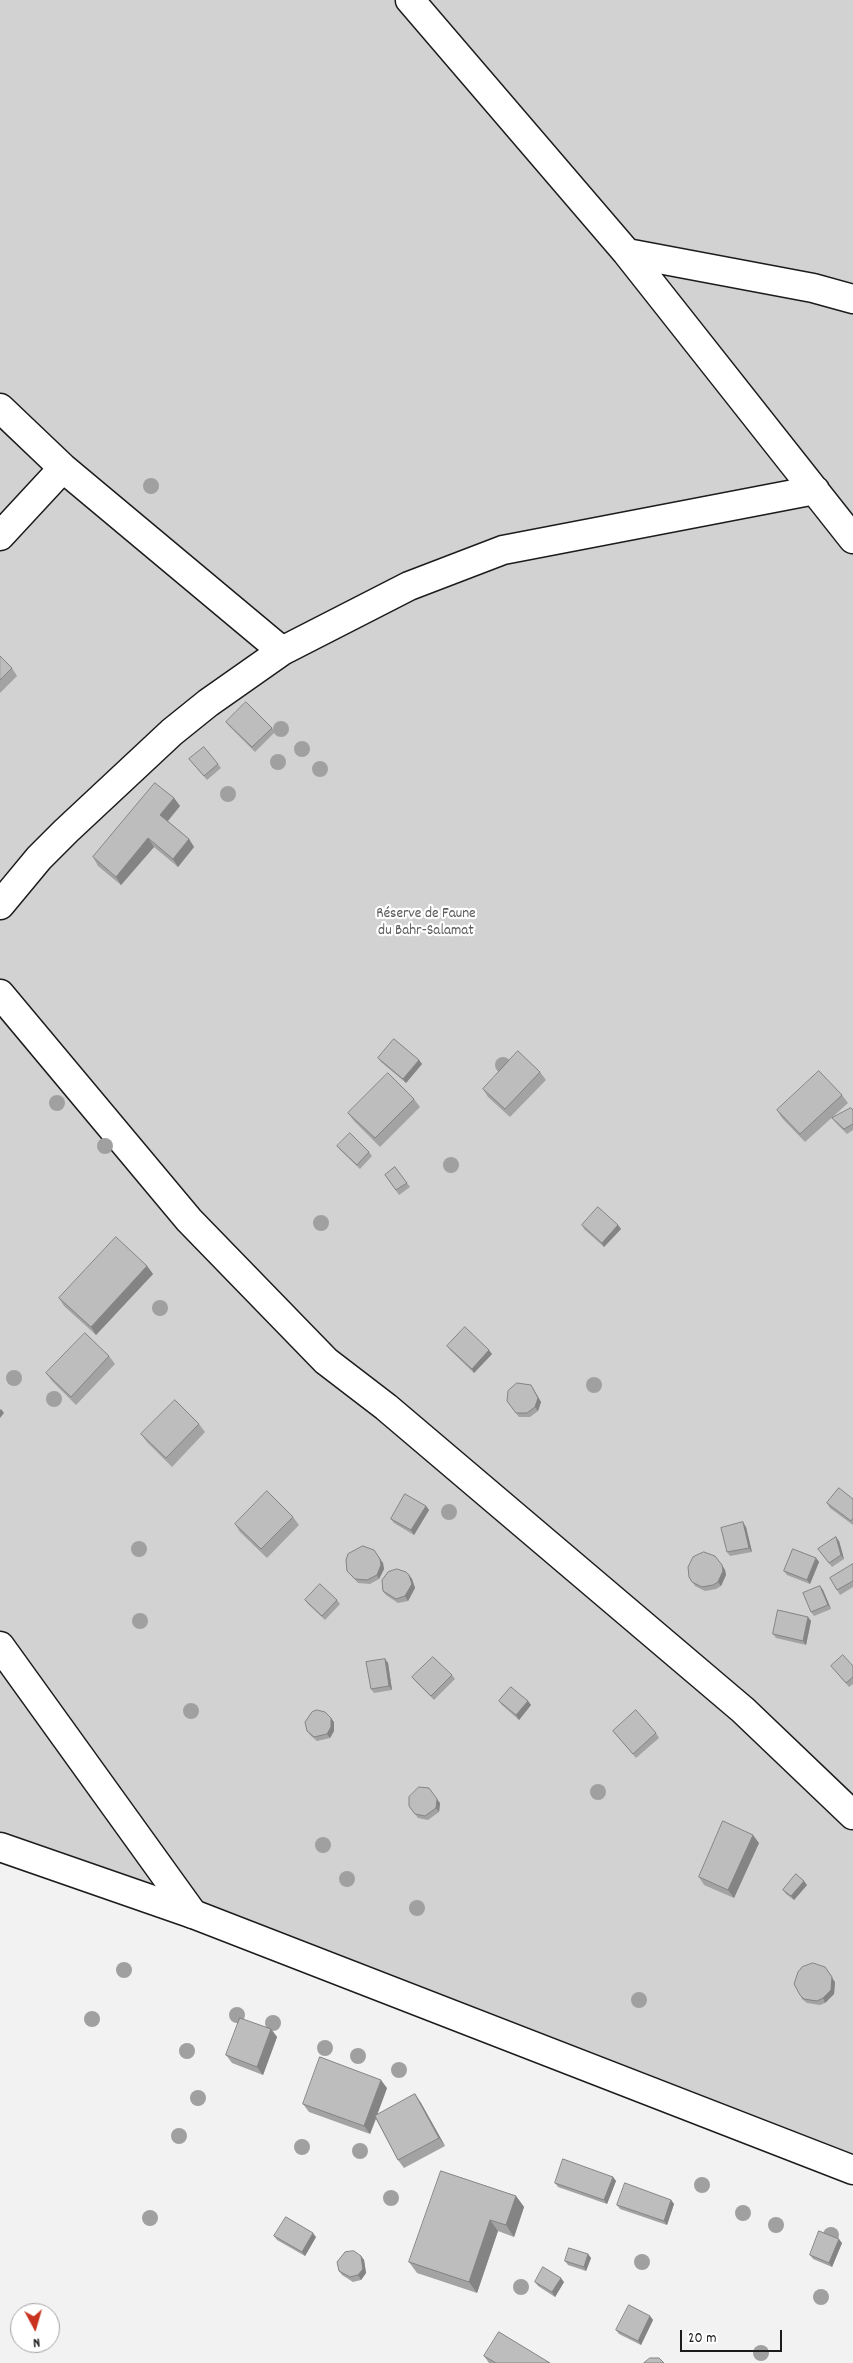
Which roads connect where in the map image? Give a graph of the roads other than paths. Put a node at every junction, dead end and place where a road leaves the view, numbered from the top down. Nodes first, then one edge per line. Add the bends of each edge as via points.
1 (410, 0) edge
2 (628, 253) junction
3 (853, 299) edge
4 (0, 408) edge
5 (63, 468) junction
6 (815, 490) junction
7 (0, 536) edge
8 (853, 539) edge
9 (282, 651) junction
10 (0, 905) edge
11 (0, 994) edge
12 (0, 1646) edge
13 (853, 1815) edge
14 (0, 1847) edge
15 (193, 1914) junction
16 (853, 2170) edge

1 - 2 street
2 - 3 street via 813,288
2 - 6 street
4 - 5 street
5 - 7 street
5 - 9 street
6 - 8 street
6 - 9 street via 503,550 409,586
9 - 10 street via 172,732 66,830
11 - 13 street via 189,1220 326,1361 386,1407 743,1710
12 - 15 street
14 - 15 street
15 - 16 street

